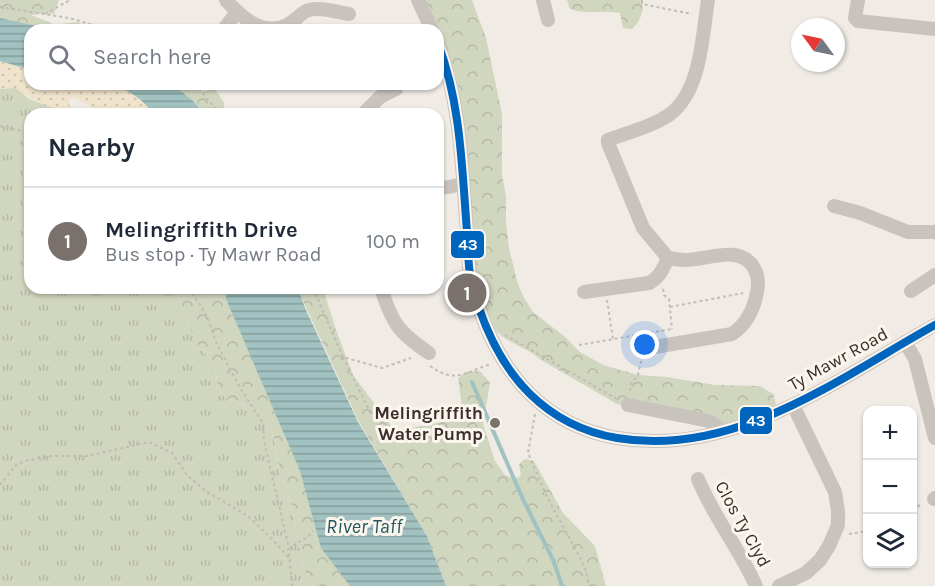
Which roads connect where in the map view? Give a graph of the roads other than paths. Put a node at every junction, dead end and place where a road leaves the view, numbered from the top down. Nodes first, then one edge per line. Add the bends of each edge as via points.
1 (226, 0) edge
2 (418, 0) edge
3 (543, 0) edge
4 (708, 0) edge
5 (858, 0) edge
6 (301, 6) edge
7 (237, 12) junction
8 (349, 14) dead end
9 (548, 20) dead end
10 (228, 24) edge
11 (255, 24) edge
12 (289, 24) edge
13 (429, 24) edge
14 (935, 29) edge
15 (444, 59) edge
16 (394, 90) edge
17 (371, 108) edge
18 (463, 184) junction
19 (444, 188) edge
20 (834, 206) dead end
21 (935, 232) edge
22 (668, 258) junction
23 (935, 275) edge
24 (911, 291) dead end
25 (584, 292) dead end
26 (384, 294) edge
27 (935, 325) edge
28 (905, 342) junction
29 (643, 349) road end
30 (426, 357) road end
31 (628, 405) road end
32 (793, 405) junction
33 (723, 431) junction
34 (935, 438) edge
35 (698, 479) dead end
36 (756, 586) edge
37 (779, 586) edge

1 - 7 street
2 - 13 street
3 - 9 street
4 - 22 street via 694,79 683,102 663,119 608,140 643,228
5 - 14 street via 858,21
6 - 8 street
6 - 12 street
7 - 10 street
7 - 11 street
15 - 18 street, Ty Mawr Road via 455,108
16 - 17 street via 380,97
18 - 19 street
18 - 33 street, Ty Mawr Road via 471,283 481,314 500,355 539,403 583,429 625,439 681,440
20 - 21 street via 908,232
22 - 25 street via 661,273 649,283
22 - 29 street via 736,255 748,260 756,270 758,290 753,310 732,334
23 - 24 street
26 - 30 street via 397,326
27 - 28 street, Ty Mawr Road
28 - 32 street, Ty Mawr Road
28 - 34 street via 915,358
31 - 33 street via 709,421
32 - 33 street, Ty Mawr Road
32 - 37 street, Clos Ty Clyd via 835,492 838,525 820,561
35 - 36 street, Clos Ty Clyd

